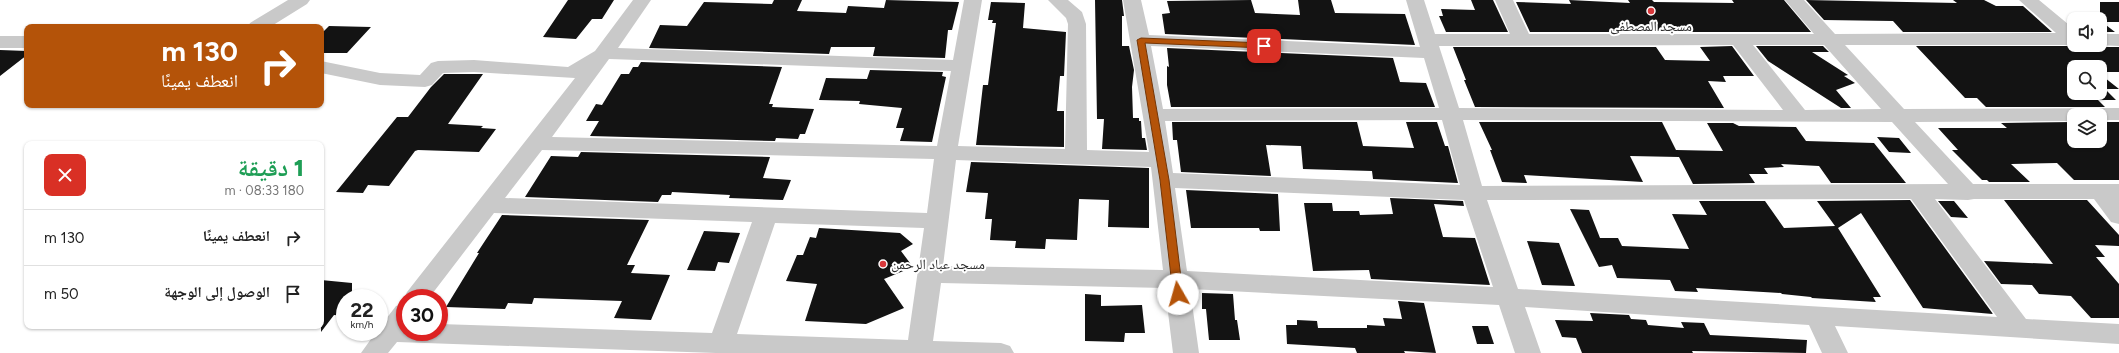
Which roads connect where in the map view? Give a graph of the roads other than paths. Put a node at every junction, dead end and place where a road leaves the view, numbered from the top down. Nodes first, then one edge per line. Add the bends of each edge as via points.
1 (300, 0) edge
2 (642, 0) edge
3 (973, 0) edge
4 (1057, 0) edge
5 (1132, 0) edge
6 (1415, 0) edge
7 (1504, 0) edge
8 (1794, 0) edge
9 (2028, 0) edge
10 (262, 24) edge
11 (2067, 33) edge
12 (2067, 39) edge
13 (1141, 40) junction
14 (1522, 40) junction
15 (1739, 40) junction
16 (1831, 40) junction
17 (2107, 40) edge
18 (2119, 40) edge
19 (0, 42) edge
20 (24, 42) edge
21 (1431, 46) junction
22 (606, 53) junction
23 (961, 66) junction
24 (324, 68) edge
25 (1451, 114) junction
26 (2119, 114) edge
27 (1154, 115) junction
28 (1799, 116) junction
29 (1900, 116) junction
30 (535, 143) junction
31 (946, 153) junction
32 (1076, 156) junction
33 (1163, 170) junction
34 (2109, 191) edge
35 (1968, 192) junction
36 (1473, 193) junction
37 (1918, 193) junction
38 (486, 205) junction
39 (766, 215) junction
40 (2119, 216) edge
41 (937, 221) junction
42 (930, 274) junction
43 (1176, 279) junction
44 (423, 289) edge
45 (1509, 297) junction
46 (1816, 316) junction
47 (396, 324) edge
48 (2019, 328) junction
49 (390, 332) junction
50 (2119, 334) edge
51 (721, 344) junction
52 (497, 345) edge
53 (919, 351) edge
54 (374, 353) edge
55 (1001, 353) edge
56 (1186, 353) edge
57 (1528, 353) edge
58 (1836, 353) edge

1 - 10 street
2 - 22 street
3 - 23 street
4 - 32 street via 1075,16 1077,24
5 - 13 street
6 - 21 street
7 - 14 street
8 - 16 street
9 - 11 street
12 - 16 street
13 - 21 street
13 - 27 street
14 - 15 street
14 - 21 street
15 - 16 street
15 - 28 street
16 - 29 street
17 - 18 street
19 - 20 street
21 - 25 street
22 - 23 street
22 - 24 street via 572,73 474,66 438,67 425,81 380,80
22 - 30 street
23 - 31 street
25 - 27 street
25 - 28 street
25 - 36 street
26 - 29 street
27 - 33 street
28 - 29 street
29 - 35 street
30 - 31 street
30 - 38 street
31 - 32 street
31 - 41 street
32 - 33 street
33 - 36 street
33 - 43 street
34 - 35 street
34 - 40 street
35 - 37 street
36 - 37 street
36 - 45 street
37 - 48 street
38 - 39 street
38 - 44 street
39 - 41 street
39 - 51 street
41 - 42 street
42 - 43 street
42 - 53 street
43 - 45 street
43 - 56 street
45 - 46 street
45 - 57 street
46 - 48 street
46 - 58 street
47 - 49 street
48 - 50 street
49 - 52 street
49 - 54 street
51 - 52 street
51 - 53 street
53 - 55 street

